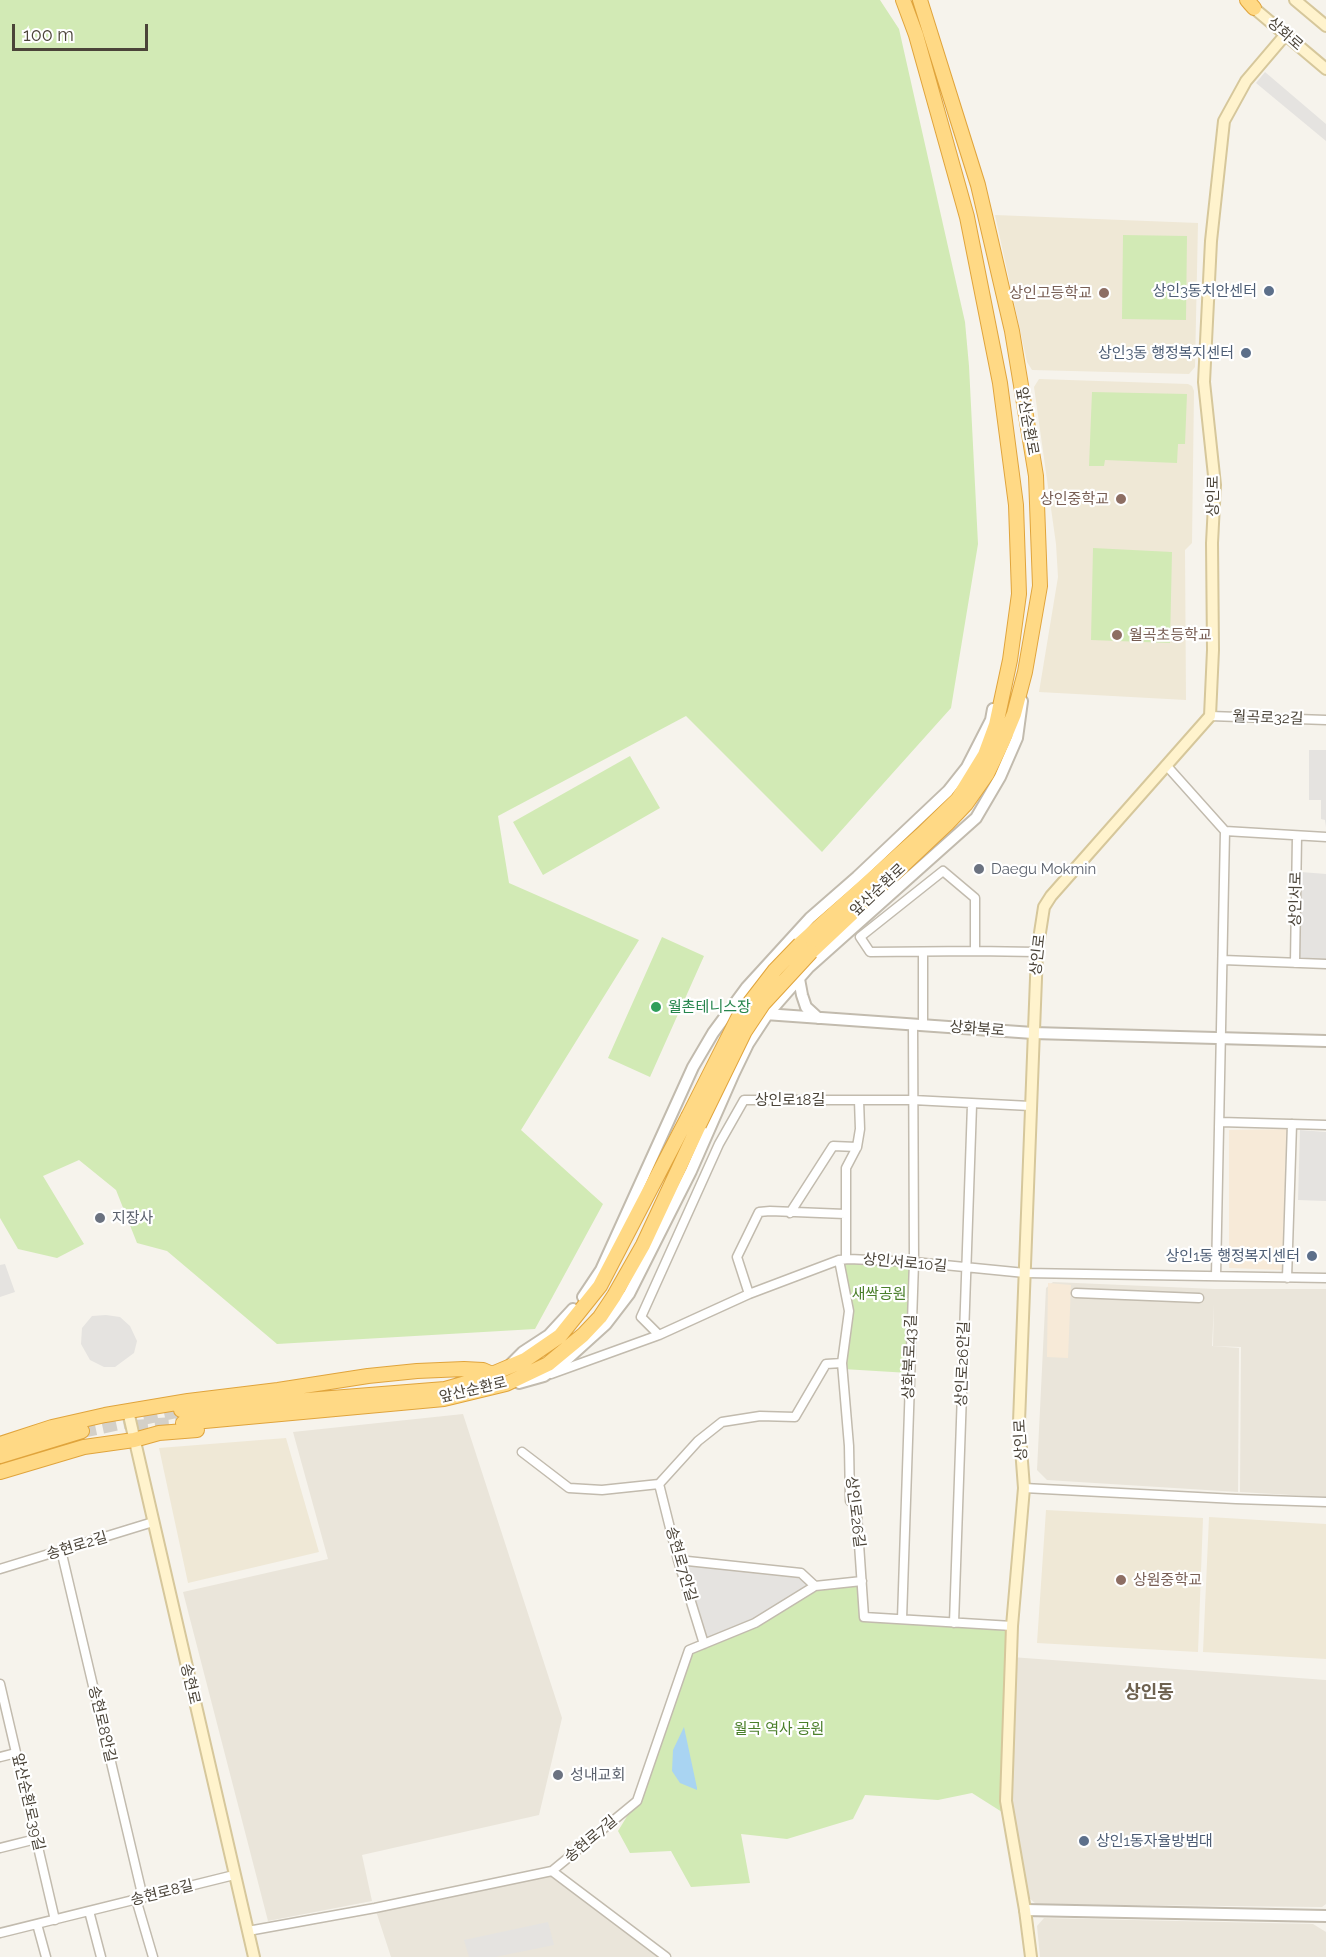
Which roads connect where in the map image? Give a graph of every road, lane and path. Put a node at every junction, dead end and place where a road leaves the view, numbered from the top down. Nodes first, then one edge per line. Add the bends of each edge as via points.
1 (903, 0) edge
2 (920, 0) edge
3 (1295, 0) edge
4 (1248, 3) edge
5 (1326, 26) edge
6 (1286, 34) junction
7 (1326, 69) edge
8 (1025, 672) junction
9 (1210, 716) junction
10 (1326, 720) edge
11 (1166, 765) junction
12 (1225, 831) junction
13 (1297, 836) junction
14 (1326, 837) edge
15 (799, 947) junction
16 (975, 951) junction
17 (923, 952) junction
18 (1037, 952) junction
19 (1223, 960) junction
20 (1295, 963) junction
21 (1326, 964) edge
22 (802, 975) junction
23 (732, 1009) junction
24 (767, 1015) junction
25 (818, 1018) junction
26 (918, 1024) junction
27 (1033, 1033) junction
28 (1222, 1038) junction
29 (1326, 1041) edge
30 (859, 1100) junction
31 (913, 1100) junction
32 (972, 1105) junction
33 (1030, 1106) junction
34 (694, 1121) junction
35 (1220, 1122) junction
36 (1292, 1124) junction
37 (1326, 1125) edge
38 (857, 1147) junction
39 (790, 1213) junction
40 (845, 1214) junction
41 (843, 1260) junction
42 (914, 1262) junction
43 (967, 1268) junction
44 (1025, 1273) junction
45 (1216, 1276) junction
46 (1287, 1278) junction
47 (1326, 1278) edge
48 (1076, 1293) dead end
49 (749, 1294) junction
50 (1199, 1298) dead end
51 (659, 1335) junction
52 (842, 1363) junction
53 (498, 1371) junction
54 (544, 1376) junction
55 (506, 1384) junction
56 (487, 1389) junction
57 (128, 1411) junction
58 (134, 1440) junction
59 (0, 1444) edge
60 (522, 1452) dead end
61 (0, 1456) edge
62 (0, 1466) edge
63 (0, 1472) edge
64 (659, 1484) junction
65 (1024, 1488) junction
66 (1326, 1502) edge
67 (153, 1522) junction
68 (61, 1550) junction
69 (678, 1560) junction
70 (0, 1569) edge
71 (861, 1581) junction
72 (815, 1586) junction
73 (902, 1619) junction
74 (954, 1623) junction
75 (1012, 1626) junction
76 (704, 1644) junction
77 (0, 1684) edge
78 (16, 1753) junction
79 (0, 1757) edge
80 (36, 1839) junction
81 (0, 1848) edge
82 (552, 1871) junction
83 (234, 1875) junction
84 (140, 1899) junction
85 (1025, 1910) junction
86 (89, 1911) junction
87 (1326, 1916) edge
88 (55, 1920) junction
89 (37, 1924) junction
90 (248, 1931) junction
91 (0, 1933) edge
92 (46, 1957) edge
93 (101, 1957) edge
94 (153, 1957) edge
95 (254, 1957) edge
96 (666, 1957) edge
97 (1031, 1957) edge

1 - 15 highway, 앞산순환로 via 967,218 1000,383 1016,505 1019,594 996,725 985,755 958,799
2 - 8 highway, 앞산순환로 via 978,185 1012,331 1036,476 1040,585
3 - 5 main road
4 - 6 main road, 상화로
6 - 7 main road, 상화로
6 - 9 main road, 상인로 via 1246,81 1224,121 1211,241 1204,382 1215,485
8 - 15 highway, 앞산순환로 via 1002,743 966,804 911,859
8 - 22 street via 1017,738 976,818
9 - 10 street, 월곡로32길
9 - 11 main road, 상인로
11 - 12 street
11 - 18 main road, 상인로 via 1051,896 1044,907
12 - 13 street
12 - 19 street
13 - 14 street
13 - 20 street, 상인서로
15 - 22 street via 785,952 789,963
15 - 23 street via 747,987
15 - 34 highway, 앞산순환로, bridge via 775,970 738,1018
16 - 17 street
16 - 17 street via 975,898 943,871 860,937 870,952
16 - 18 street
17 - 26 street, 상화북로43길
18 - 27 main road, 상인로
19 - 20 street
19 - 28 street
20 - 21 street
22 - 24 street
22 - 25 street via 806,1007
23 - 24 street, 상화북로
23 - 53 street via 698,1058 588,1291 549,1335
24 - 25 street, 상화북로
24 - 54 street via 748,1044 691,1171 629,1294 584,1346
25 - 26 street, 상화북로
26 - 27 street, 상화북로
26 - 31 street, 상화북로43길
27 - 28 street, 상화북로
27 - 33 main road, 상인로
28 - 29 street, 상화북로
28 - 35 street
30 - 31 street, 상인로18길
30 - 38 street, 상인로26길
30 - 51 street, 상인로18길 via 744,1100 719,1144 641,1317
31 - 32 street, 상인로18길
31 - 42 street, 상화북로43길
32 - 33 street, 상인로18길
32 - 43 street, 상인로26안길
33 - 44 main road, 상인로
34 - 53 highway, 앞산순환로 via 600,1286 560,1336 525,1360
34 - 55 highway, 앞산순환로 via 643,1245 600,1317 548,1364
35 - 36 street
35 - 45 street
36 - 37 street
36 - 46 street
38 - 39 street via 833,1146
38 - 40 street, 상인로26길 via 846,1168
39 - 40 street
39 - 49 street via 759,1212 742,1243 737,1257
40 - 41 street, 상인로26길
41 - 42 street, 상인서로10길
41 - 49 street, 상인서로10길
41 - 52 street, 상인로26길 via 849,1311
42 - 43 street, 상인서로10길
42 - 73 street, 상화북로43길
43 - 44 street, 상인서로10길
43 - 74 street, 상인로26안길
44 - 45 street, 상인서로10길
44 - 65 main road, 상인로 via 1019,1422
45 - 46 street, 상인서로10길
46 - 47 street, 상인서로10길
48 - 50 street
49 - 51 street, 상인서로10길
51 - 54 street, 상인서로10길
52 - 64 street via 826,1364 795,1417 760,1416 722,1422 698,1441
52 - 71 street, 상인로26길 via 850,1501 856,1500
53 - 56 highway, 앞산순환로 via 445,1389 182,1416 444,1399
53 - 57 highway via 378,1375
54 - 55 street
55 - 56 highway, 앞산순환로
56 - 58 highway via 462,1402 159,1433
57 - 58 main road, 송현로
57 - 59 highway via 52,1427
58 - 63 highway via 84,1447
58 - 67 main road, 송현로
60 - 64 street via 569,1488 602,1490
61 - 62 highway via 84,1435
64 - 69 street, 송현로7안길
65 - 66 street
65 - 75 main road, 상인로
67 - 68 street, 송현로2길
67 - 83 main road, 송현로
68 - 70 street, 송현로2길
68 - 84 street, 송현로8안길
69 - 72 street via 801,1573
69 - 76 street, 송현로7안길
71 - 72 street, 송현로7길
71 - 73 street, 상인로26길 via 864,1617
72 - 76 street, 송현로7길 via 755,1623
73 - 74 street, 상인로26길
74 - 75 street, 상인로26길
75 - 85 main road, 상인로 via 1006,1801
76 - 82 street, 송현로7길 via 689,1650 637,1800
77 - 78 street, 앞산순환로39길
78 - 79 street
78 - 80 street, 앞산순환로39길
80 - 81 street
80 - 88 street, 앞산순환로39길
82 - 90 street, 송현로7길
82 - 96 street
83 - 84 street, 송현로8길
83 - 90 main road, 송현로
84 - 86 street, 송현로8길
84 - 94 street, 송현로8안길
85 - 87 street
85 - 97 main road, 상인로
86 - 88 street, 송현로8길
86 - 93 street
88 - 89 street, 송현로8길
89 - 91 street, 송현로8길
89 - 92 street
90 - 95 main road, 송현로

